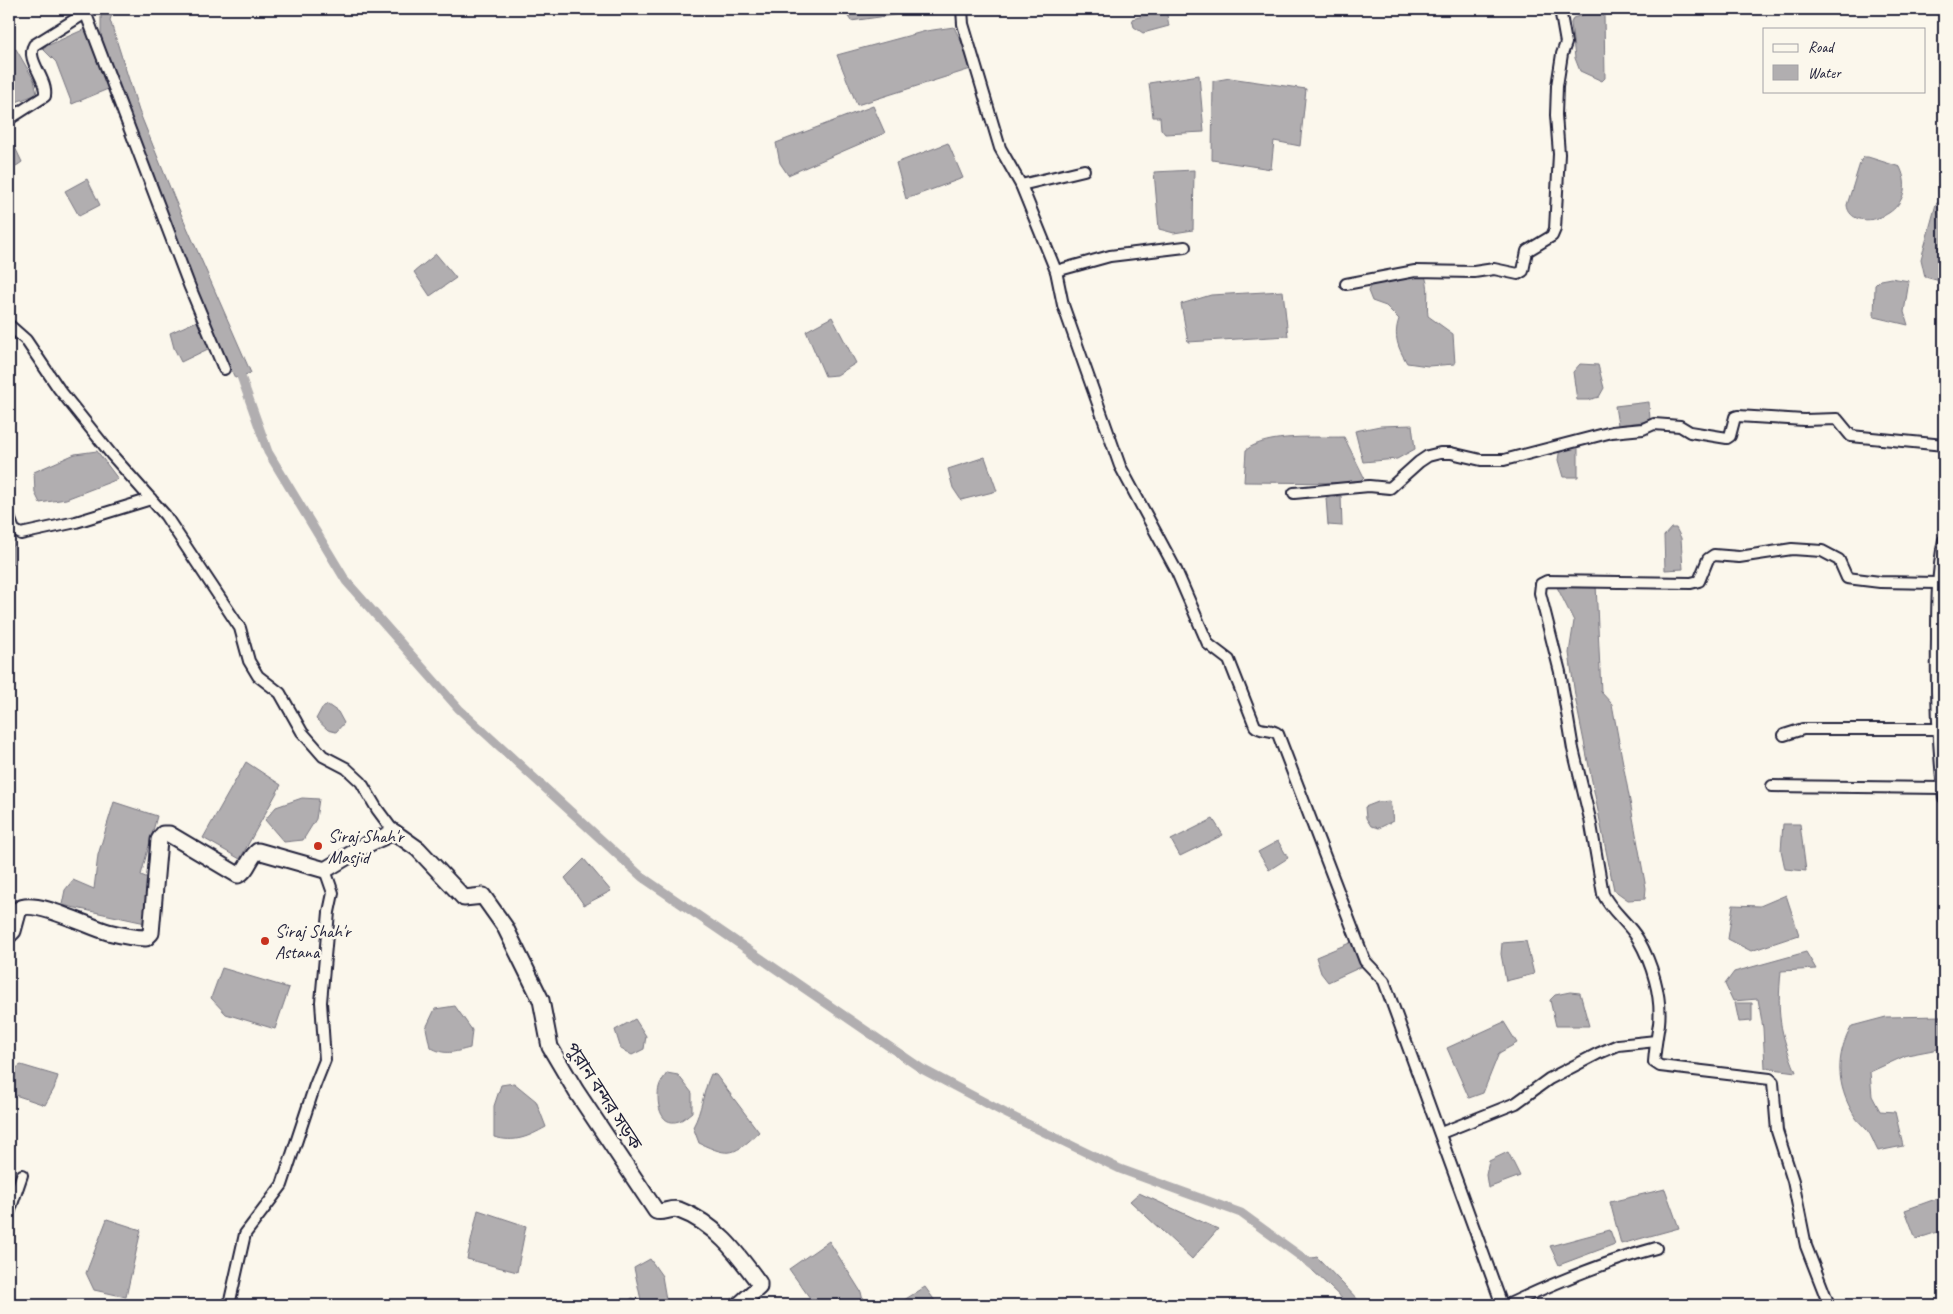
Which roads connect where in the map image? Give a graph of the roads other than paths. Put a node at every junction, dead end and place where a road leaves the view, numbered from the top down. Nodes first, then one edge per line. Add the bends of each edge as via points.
1 (84, 9) edge
2 (962, 9) edge
3 (1560, 9) edge
4 (9, 119) edge
5 (1084, 170) dead end
6 (1021, 185) junction
7 (1185, 247) dead end
8 (1056, 271) junction
9 (1346, 284) dead end
10 (9, 325) edge
11 (224, 370) dead end
12 (1944, 446) edge
13 (1294, 493) dead end
14 (151, 499) junction
15 (9, 517) edge
16 (1944, 540) edge
17 (1937, 583) junction
18 (1937, 729) junction
19 (1784, 735) dead end
20 (1772, 786) dead end
21 (1944, 793) edge
22 (394, 832) junction
23 (325, 870) junction
24 (9, 935) edge
25 (1656, 1041) junction
26 (1441, 1133) junction
27 (22, 1175) dead end
28 (9, 1213) edge
29 (1656, 1248) dead end
30 (229, 1305) edge
31 (739, 1305) edge
32 (1502, 1305) edge
33 (1507, 1305) edge
34 (1830, 1305) edge

1 - 4 street via 79,17 34,44 31,53 45,86 45,96
1 - 11 street
2 - 6 street via 1000,148
3 - 9 street via 1566,43 1557,86 1559,154 1552,236 1527,251 1522,271 1518,274 1494,269 1415,271
5 - 6 street
6 - 8 street
7 - 8 street via 1110,256
8 - 26 street via 1063,305 1120,466 1176,570 1208,644 1230,660 1255,726 1278,734 1365,961 1384,982
10 - 14 street via 26,340 59,389
12 - 13 street via 1851,436 1837,419 1738,416 1733,420 1727,438 1690,432 1680,426 1654,424 1504,460 1434,454 1419,462 1390,488 1369,486
14 - 15 street via 76,522 21,534 14,530
14 - 22 street via 240,628 249,661 258,676 280,693 302,732 323,756 346,768 361,782
16 - 17 street
17 - 18 street
17 - 25 street via 1847,578 1839,560 1822,551 1792,549 1740,557 1714,555 1708,559 1699,581 1691,583 1547,581 1541,584 1540,593 1560,672 1603,894 1608,905 1619,913 1638,940 1655,980 1659,1022
18 - 19 street via 1803,729
18 - 21 street
20 - 21 street
22 - 23 street
22 - 31 street, পুরান বন্দর সড়ক via 418,849 464,898 483,896 505,927 541,1000 550,1047 656,1211 678,1209 719,1233 759,1283 759,1287
23 - 24 street via 258,851 238,876 169,834 163,834 159,840 151,933 146,938 108,932 46,909 27,906 19,909
23 - 30 street via 333,893 321,1002 325,1060 282,1185 245,1234
25 - 26 street via 1618,1046 1597,1054 1548,1079 1516,1103
25 - 34 street via 1656,1065 1773,1082 1777,1131 1793,1181 1806,1246
26 - 32 street
27 - 28 street
29 - 33 street via 1582,1272

